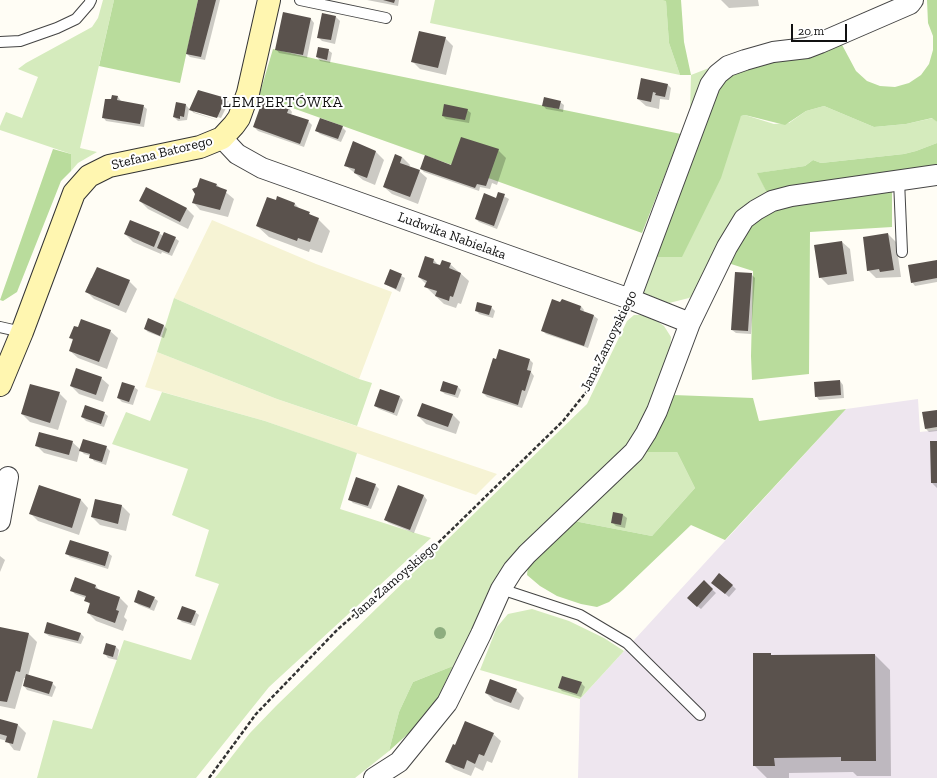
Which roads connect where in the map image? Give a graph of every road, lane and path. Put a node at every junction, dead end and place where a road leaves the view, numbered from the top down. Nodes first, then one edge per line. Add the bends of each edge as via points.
1 (90, 0) edge
2 (269, 0) edge
3 (300, 0) edge
4 (913, 0) edge
5 (386, 18) dead end
6 (0, 42) edge
7 (222, 138) junction
8 (937, 175) edge
9 (899, 180) junction
10 (902, 252) dead end
11 (630, 299) junction
12 (690, 323) junction
13 (0, 327) edge
14 (22, 332) junction
15 (0, 385) edge
16 (8, 477) dead end
17 (0, 521) edge
18 (501, 589) junction
19 (700, 715) dead end
20 (209, 778) edge
21 (374, 778) edge

1 - 6 lane via 76,19 57,28 20,41
2 - 7 street, Stefana Batorego via 248,93 239,118
3 - 5 lane
4 - 11 street, Jana Zamoyskiego via 910,4 807,48 773,52 744,60 728,66 718,74 710,85
7 - 11 street, Ludwika Nabielaka via 237,154 262,168
7 - 14 street, Stefana Batorego via 200,147 109,166 89,176 74,193
8 - 9 street
9 - 10 lane
9 - 12 street via 791,196 772,201 756,210 744,219 736,231
11 - 12 street, Ludwika Nabielaka
11 - 20 path, Jana Zamoyskiego via 587,390 563,421 436,545 338,629 256,714
12 - 18 street via 657,411 634,452 527,554
13 - 14 lane
14 - 15 street, Stefana Batorego
16 - 17 street
18 - 19 lane via 580,615 627,643
18 - 21 street via 447,703 399,762

